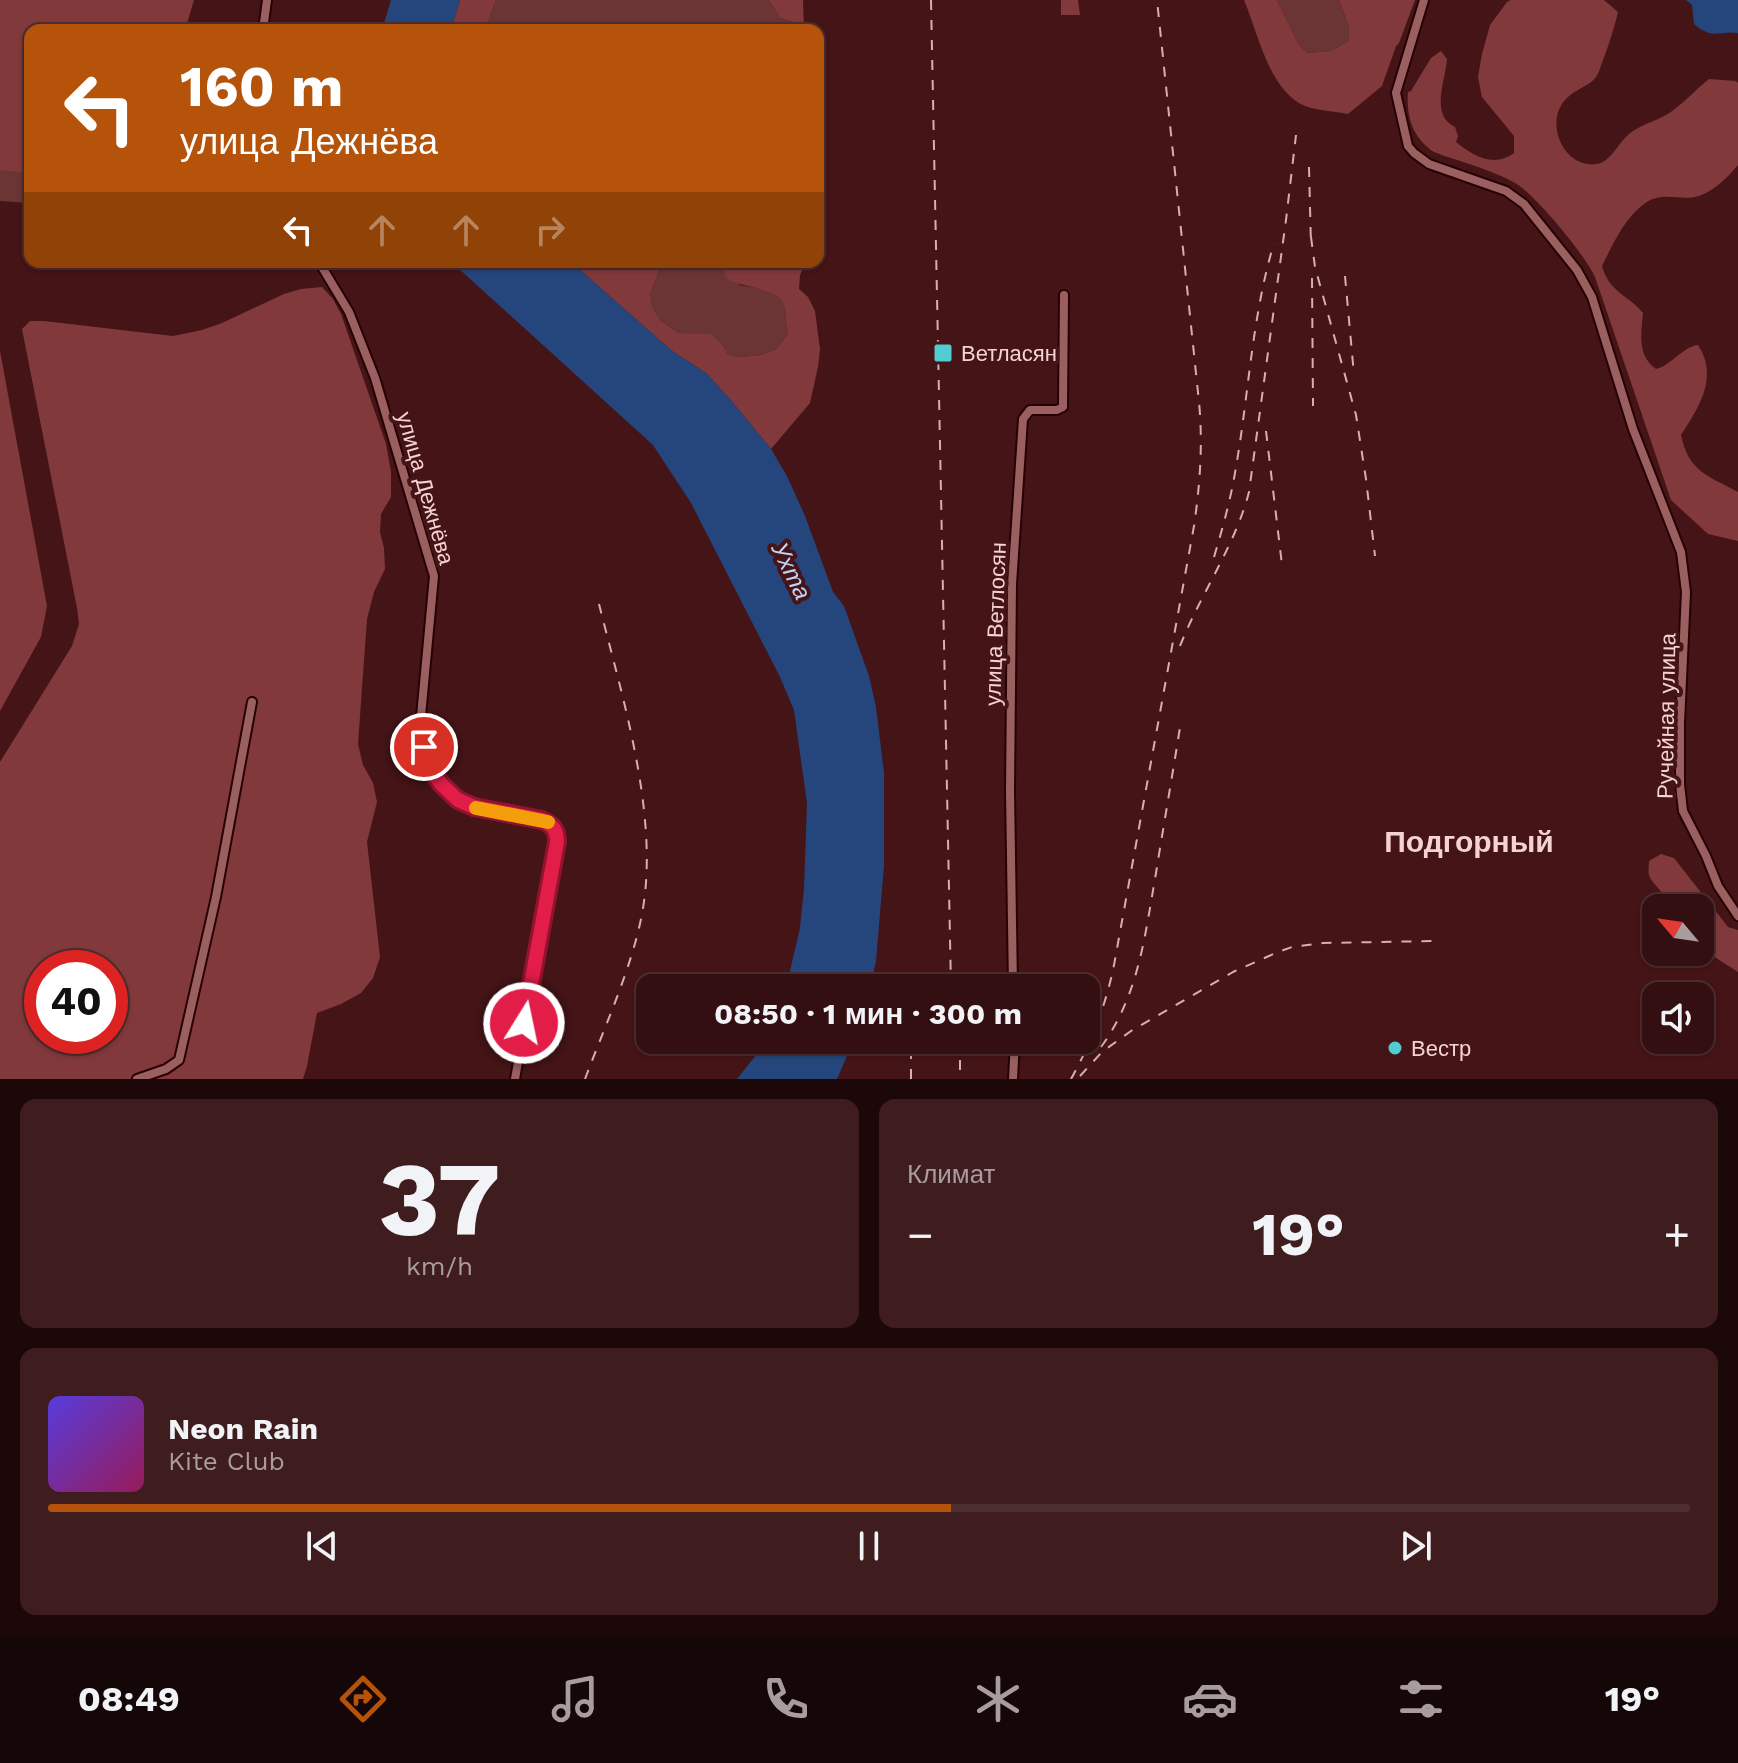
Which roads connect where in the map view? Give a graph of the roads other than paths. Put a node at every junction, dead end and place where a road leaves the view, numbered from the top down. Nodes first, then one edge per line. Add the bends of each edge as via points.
1 (267, 0) edge
2 (1424, 0) edge
3 (264, 24) edge
4 (323, 268) edge
5 (1064, 295) dead end
6 (252, 702) dead end
7 (1738, 916) edge
8 (1013, 974) edge
9 (1014, 1054) edge
10 (137, 1079) edge
11 (515, 1079) edge
12 (1013, 1079) edge

1 - 3 street
2 - 7 street, Ручейная улица via 1396,93 1408,146 1429,164 1515,196 1577,270 1597,309 1633,429 1681,552 1686,592 1680,723 1683,811
4 - 11 street, улица Дежнёва via 349,312 375,378 434,576 420,727 428,767 466,805 542,820 556,833
5 - 8 street, улица Ветлосян via 1063,407 1030,410 1023,419 1012,584
6 - 10 street via 179,1060
9 - 12 street

